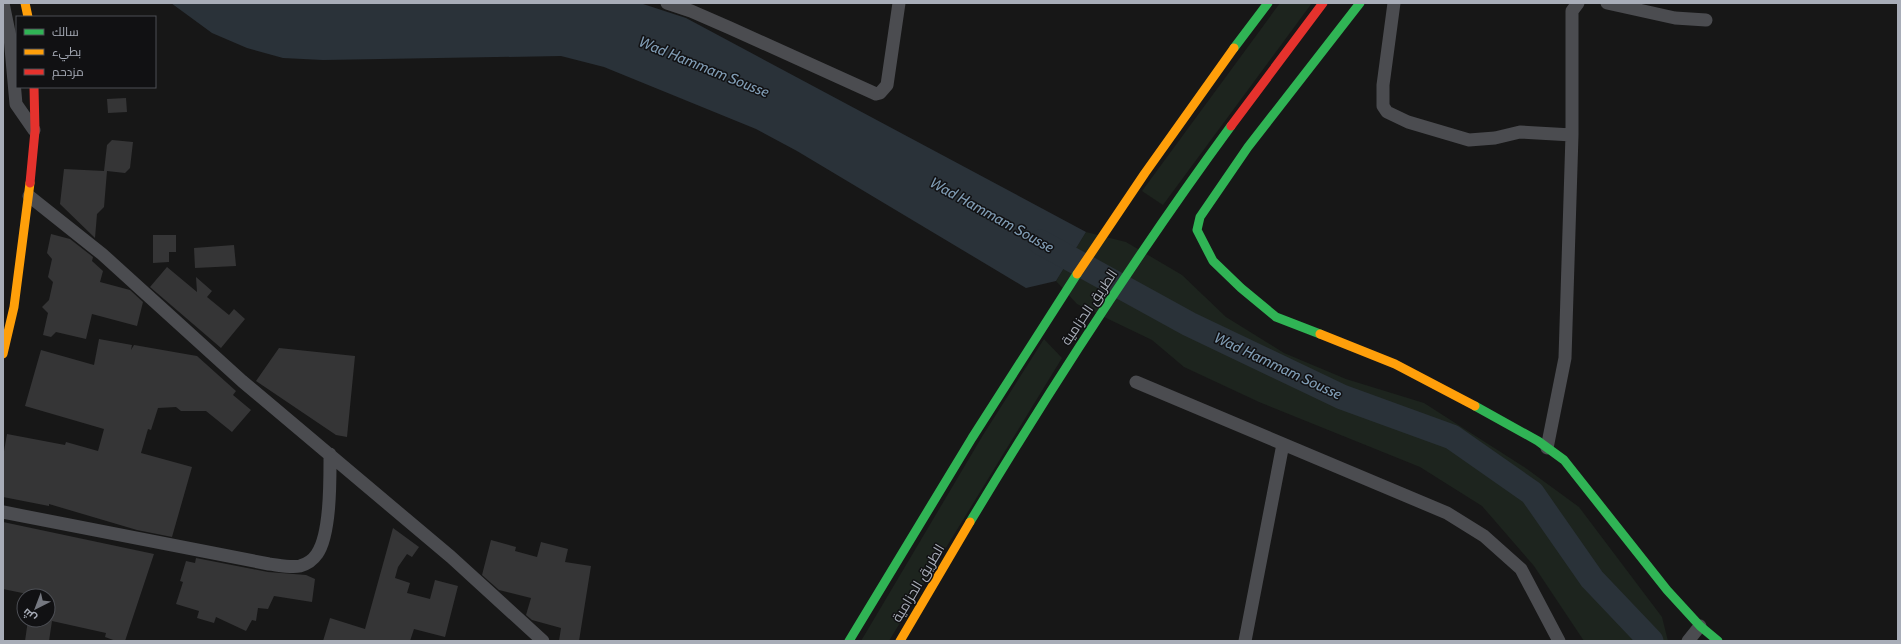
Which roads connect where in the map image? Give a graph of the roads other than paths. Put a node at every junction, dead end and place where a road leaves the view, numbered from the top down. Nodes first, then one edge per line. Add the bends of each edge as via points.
1 (3, 3) edge
2 (25, 3) edge
3 (666, 3) edge
4 (899, 3) edge
5 (1268, 3) edge
6 (1323, 3) edge
7 (1360, 3) edge
8 (1394, 3) edge
9 (1578, 3) edge
10 (1607, 3) edge
11 (28, 16) edge
12 (1706, 20) dead end
13 (34, 88) edge
14 (35, 131) junction
15 (1572, 135) junction
16 (29, 196) junction
17 (9, 307) edge
18 (3, 354) edge
19 (1136, 382) dead end
20 (1283, 444) junction
21 (1547, 448) junction
22 (330, 454) junction
23 (3, 512) edge
24 (1700, 626) junction
25 (543, 641) edge
26 (849, 641) edge
27 (900, 641) edge
28 (1246, 641) edge
29 (1559, 641) edge
30 (1688, 641) edge
31 (1718, 641) edge

1 - 14 street via 10,37 16,104
2 - 11 main road
3 - 4 street via 691,11 876,94 887,85
5 - 26 main road, الطريق الحزامية via 1190,107 1038,333 935,496
6 - 27 main road, الطريق الحزامية via 1234,120 1074,353
7 - 21 main road via 1248,147 1209,203 1200,217 1197,230 1202,244 1213,260 1241,288 1276,317 1395,364 1439,386
8 - 15 street via 1383,85 1383,106 1386,112 1408,122 1469,140 1495,138 1520,132
9 - 15 street via 1572,11
10 - 12 street via 1675,18
13 - 14 main road
14 - 16 main road
15 - 21 street via 1565,358
16 - 17 main road
16 - 22 street via 102,254 242,381
17 - 18 main road
19 - 20 street
20 - 28 street
20 - 29 street via 1447,514 1484,536 1521,569
21 - 24 main road via 1564,460 1667,590
22 - 23 street via 330,488 324,535 318,553 310,561 298,566 269,564
22 - 25 street via 452,557
24 - 30 street
24 - 31 main road

